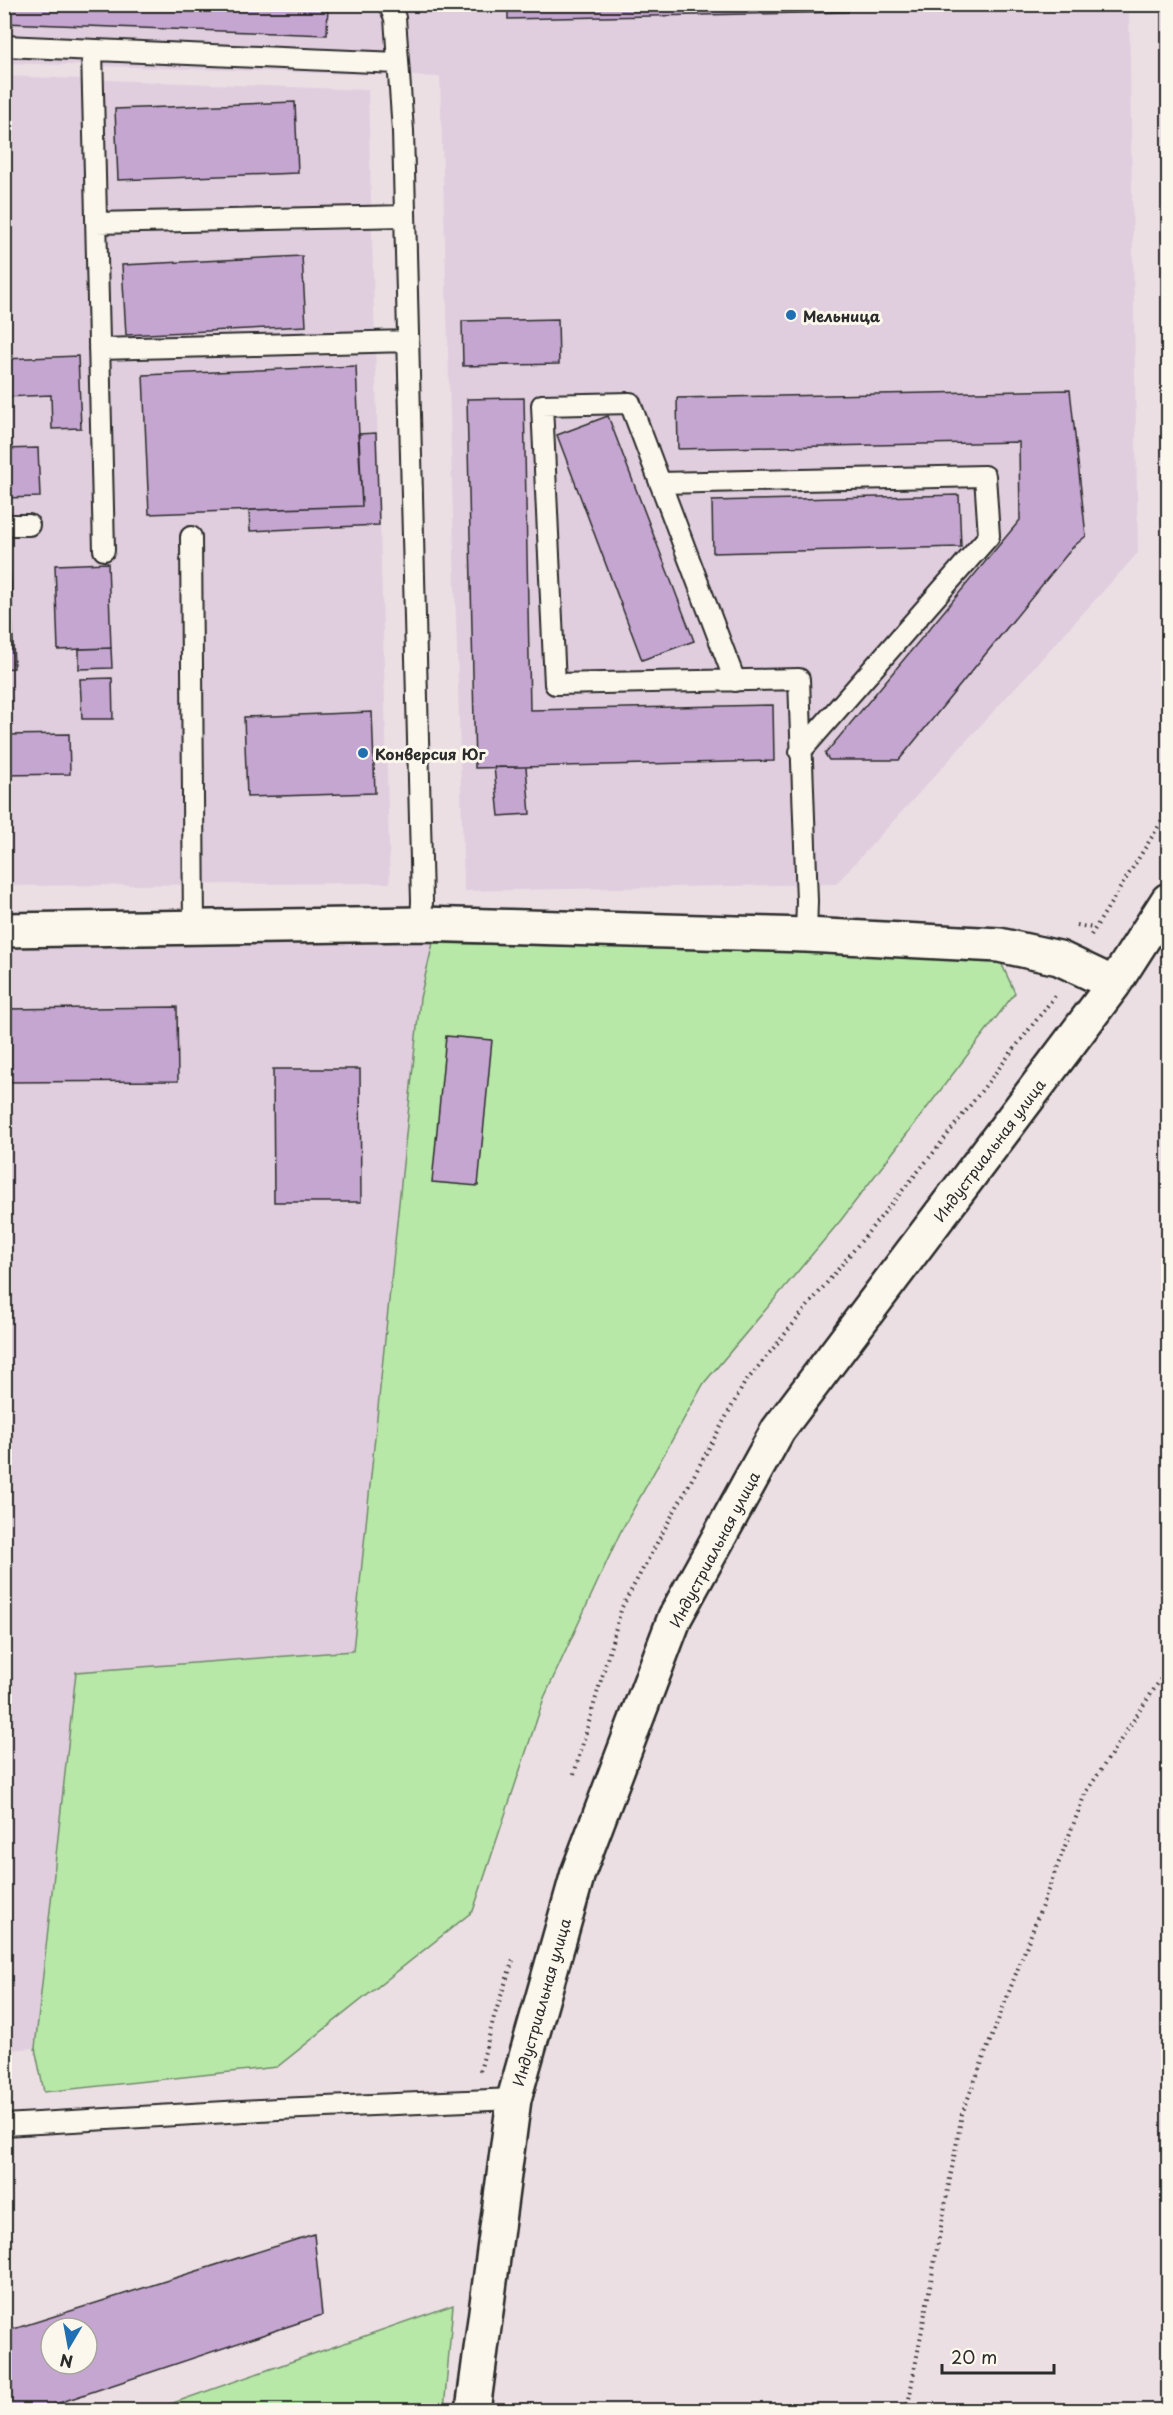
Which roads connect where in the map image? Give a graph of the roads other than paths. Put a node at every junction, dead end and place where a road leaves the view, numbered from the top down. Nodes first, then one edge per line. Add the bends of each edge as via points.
1 (389, 4) edge
2 (4, 46) edge
3 (92, 50) junction
4 (398, 63) junction
5 (405, 216) junction
6 (96, 224) junction
7 (408, 341) junction
8 (99, 349) junction
9 (660, 483) junction
10 (4, 525) edge
11 (29, 525) dead end
12 (191, 537) dead end
13 (104, 550) dead end
14 (735, 681) junction
15 (801, 752) junction
16 (1168, 900) edge
17 (421, 924) junction
18 (194, 926) junction
19 (4, 930) edge
20 (806, 935) junction
21 (1114, 984) junction
22 (514, 2099) junction
23 (4, 2125) edge
24 (473, 2410) edge

1 - 4 lane via 395,18
2 - 3 lane
3 - 4 lane
3 - 6 lane
4 - 5 lane
5 - 6 lane
5 - 7 lane
6 - 8 lane
7 - 8 lane
7 - 17 lane
8 - 13 lane
9 - 14 lane
9 - 14 lane via 630,403 543,405 555,684
9 - 15 lane via 985,476 988,536
10 - 11 lane
12 - 18 lane
14 - 15 lane via 799,680
15 - 20 lane
16 - 21 main road, Индустриальная улица
17 - 18 main road
17 - 20 main road
18 - 19 main road
20 - 21 main road via 999,945 1059,958
21 - 22 main road, Индустриальная улица via 778,1430 675,1617 578,1873
22 - 23 lane
22 - 24 main road, Индустриальная улица

